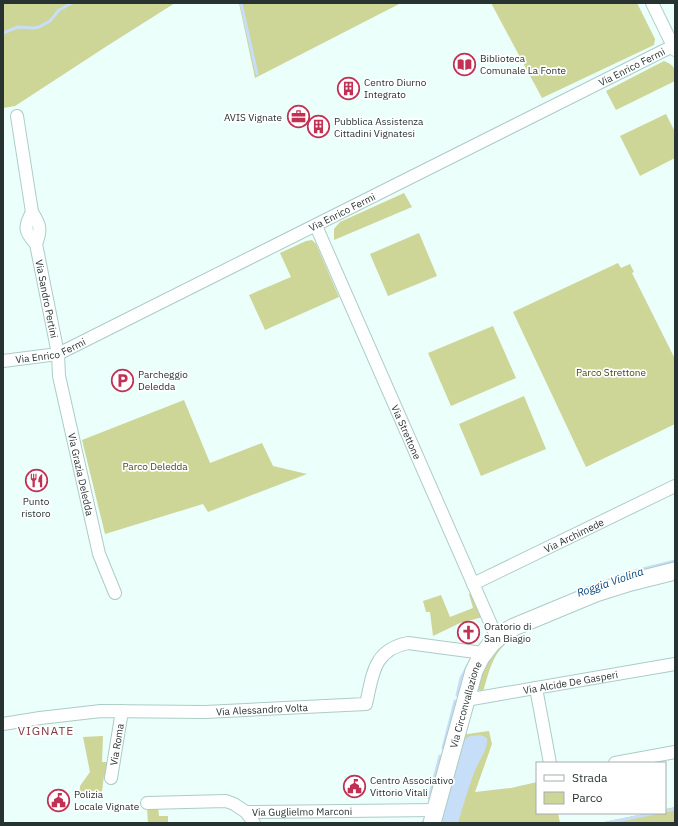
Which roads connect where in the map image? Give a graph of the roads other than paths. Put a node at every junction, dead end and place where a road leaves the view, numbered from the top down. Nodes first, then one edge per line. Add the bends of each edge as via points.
1 (652, 3) edge
2 (674, 47) edge
3 (17, 116) dead end
4 (316, 226) junction
5 (58, 354) junction
6 (3, 361) edge
7 (675, 486) edge
8 (675, 572) edge
9 (473, 584) junction
10 (115, 592) dead end
11 (497, 638) junction
12 (483, 653) junction
13 (675, 664) edge
14 (536, 688) junction
15 (466, 700) junction
16 (122, 711) junction
17 (3, 724) edge
18 (675, 752) edge
19 (550, 762) edge
20 (620, 762) edge
21 (111, 778) dead end
22 (147, 803) dead end
23 (246, 812) junction
24 (433, 817) edge
25 (254, 823) edge

1 - 2 street
2 - 4 street, Via Enrico Fermi
3 - 5 street, Via Sandro Pertini via 32,212 26,223 28,236 36,244
4 - 5 street, Via Enrico Fermi
4 - 9 street, Via Strettone
5 - 6 street, Via Enrico Fermi
5 - 10 street, Via Grazia Deledda via 59,376 99,554
7 - 9 street, Via Archimede
8 - 11 street, Via Circonvallazione via 631,582 588,596 514,627
9 - 11 street, Via Strettone
11 - 12 street, Via Circonvallazione
12 - 15 street, Via Circonvallazione via 474,671
12 - 16 street, Via Alessandro Volta via 408,643 398,645 378,660 366,704 205,712
13 - 14 street, Via Alcide De Gasperi
14 - 15 street, Via Alcide De Gasperi
14 - 19 street
15 - 24 street, Via Circonvallazione
16 - 17 street, Via Alessandro Volta via 80,713
16 - 21 street, Via Roma
18 - 20 street
22 - 23 street, Via Guglielmo Marconi via 226,801
23 - 24 street, Via Guglielmo Marconi
23 - 25 street

